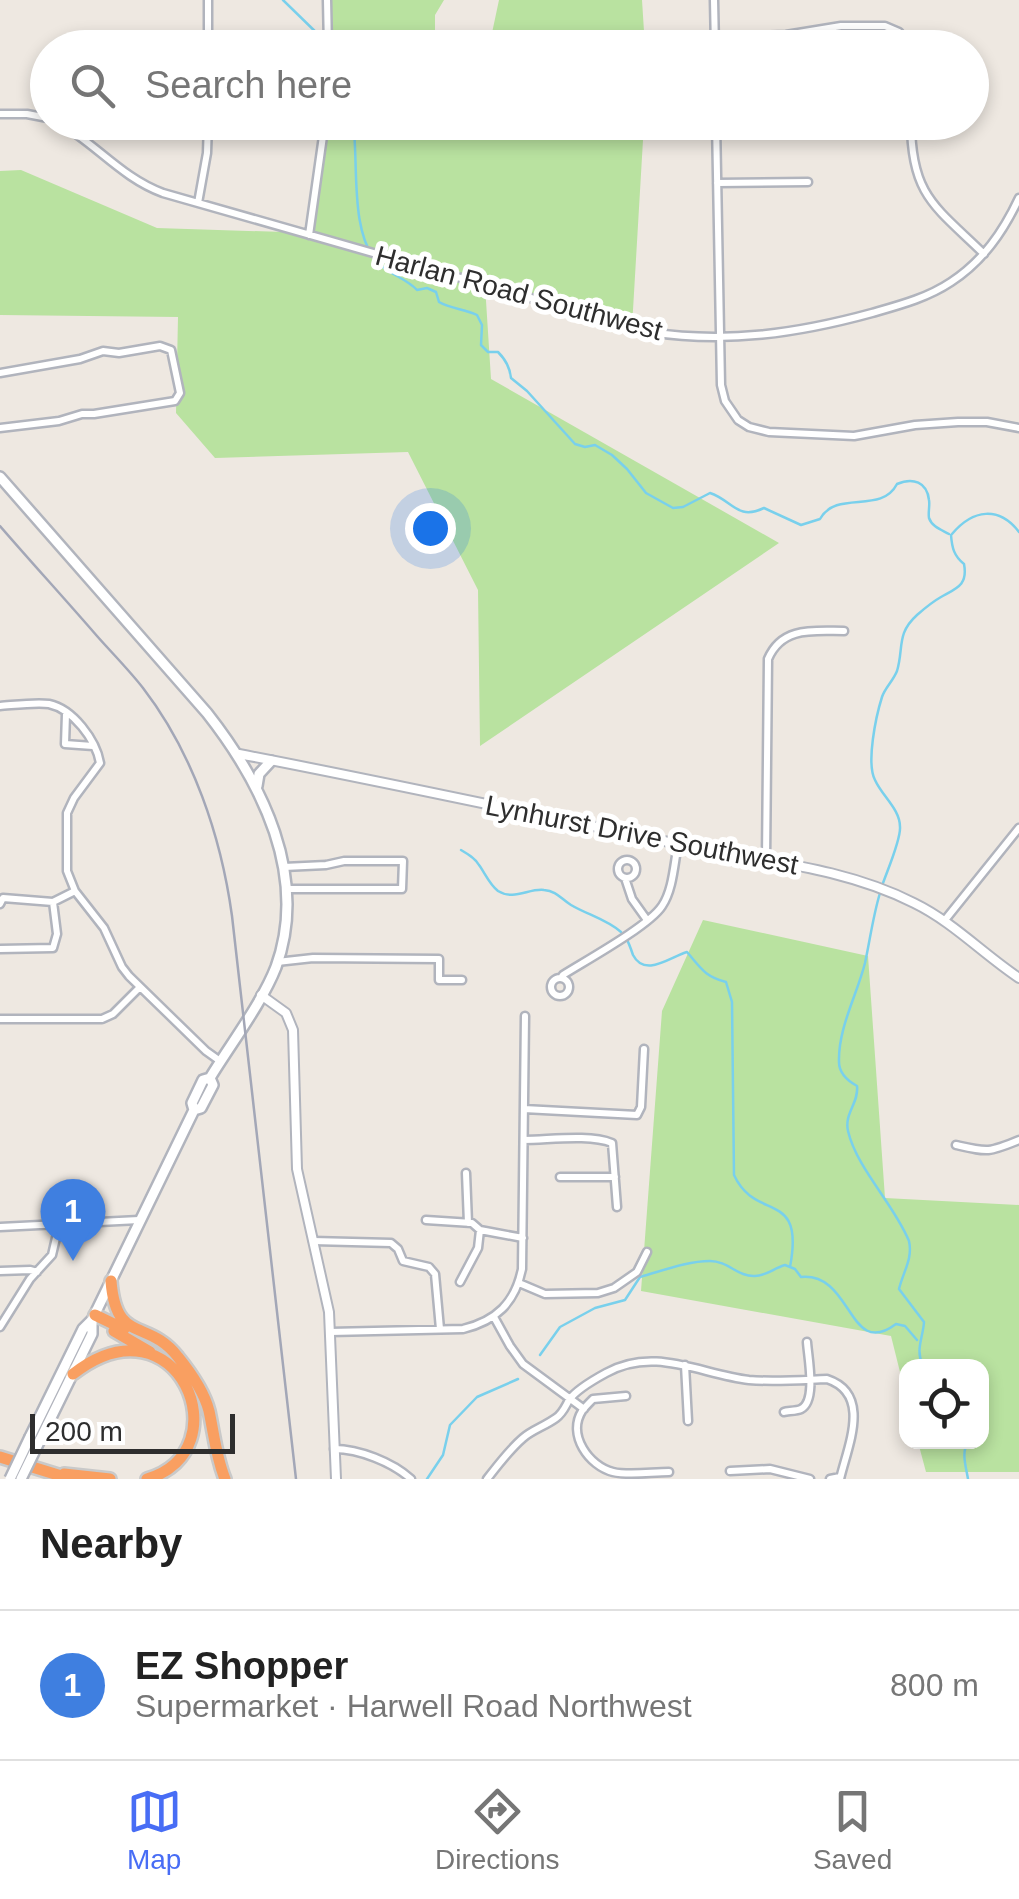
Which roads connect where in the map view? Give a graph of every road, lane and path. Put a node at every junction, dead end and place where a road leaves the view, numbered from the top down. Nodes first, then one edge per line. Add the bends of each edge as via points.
1 (208, 0) edge
2 (327, 0) edge
3 (714, 0) edge
4 (208, 30) edge
5 (328, 30) edge
6 (715, 30) edge
7 (817, 30) edge
8 (894, 30) edge
9 (0, 114) edge
10 (30, 114) edge
11 (84, 140) edge
12 (207, 140) edge
13 (322, 140) edge
14 (717, 140) edge
15 (911, 140) edge
16 (808, 182) dead end
17 (718, 184) junction
18 (1019, 198) edge
19 (198, 203) junction
20 (309, 235) junction
21 (984, 254) junction
22 (720, 336) junction
23 (0, 372) edge
24 (0, 428) edge
25 (1019, 428) edge
26 (0, 477) edge
27 (844, 632) dead end
28 (0, 706) edge
29 (66, 714) junction
30 (94, 746) junction
31 (238, 754) junction
32 (272, 761) junction
33 (256, 789) junction
34 (1019, 828) edge
35 (678, 844) junction
36 (766, 860) junction
37 (284, 867) junction
38 (625, 878) dead end
39 (286, 888) junction
40 (75, 891) junction
41 (54, 902) junction
42 (0, 904) edge
43 (647, 920) junction
44 (945, 920) junction
45 (0, 949) edge
46 (277, 962) junction
47 (562, 978) dead end
48 (1019, 978) edge
49 (462, 980) dead end
50 (140, 987) junction
51 (261, 995) junction
52 (525, 1016) dead end
53 (0, 1020) edge
54 (644, 1049) dead end
55 (220, 1061) junction
56 (524, 1109) junction
57 (524, 1140) junction
58 (1019, 1140) edge
59 (956, 1145) dead end
60 (466, 1173) dead end
61 (560, 1177) dead end
62 (615, 1177) junction
63 (617, 1207) dead end
64 (140, 1220) junction
65 (426, 1220) dead end
66 (468, 1223) junction
67 (59, 1225) junction
68 (0, 1227) edge
69 (480, 1230) junction
70 (523, 1238) junction
71 (314, 1242) junction
72 (647, 1252) dead end
73 (0, 1271) edge
74 (37, 1272) junction
75 (112, 1281) junction
76 (460, 1282) dead end
77 (519, 1284) junction
78 (94, 1318) junction
79 (494, 1318) junction
80 (0, 1327) edge
81 (440, 1330) junction
82 (330, 1332) junction
83 (807, 1342) dead end
84 (154, 1355) junction
85 (686, 1365) junction
86 (186, 1370) junction
87 (73, 1374) junction
88 (810, 1380) junction
89 (626, 1396) dead end
90 (570, 1398) junction
91 (584, 1410) junction
92 (784, 1412) dead end
93 (688, 1421) dead end
94 (35, 1439) junction
95 (334, 1449) junction
96 (0, 1457) edge
97 (730, 1470) dead end
98 (668, 1472) dead end
99 (53, 1473) junction
100 (840, 1478) edge
101 (10, 1479) edge
102 (21, 1479) edge
103 (70, 1479) edge
104 (110, 1479) edge
105 (147, 1479) edge
106 (225, 1479) edge
107 (336, 1479) edge
108 (411, 1479) edge
109 (487, 1479) edge
110 (810, 1479) edge
111 (830, 1479) edge

1 - 4 street
2 - 5 street
3 - 6 street
7 - 8 street
9 - 10 street
11 - 19 street, Harlan Road Southwest via 148,188
12 - 19 street
13 - 20 street
14 - 17 street
15 - 21 street via 923,190
16 - 17 street
17 - 22 street
18 - 21 street, Harlan Road Southwest
19 - 20 street, Harlan Road Southwest
20 - 22 street, Harlan Road Southwest via 650,332
21 - 22 street, Harlan Road Southwest via 950,283 908,303 816,328
22 - 25 street via 725,401 738,420 760,431 854,436 958,422
23 - 24 street via 160,346 171,350 180,393 175,401
26 - 31 main road
27 - 36 street via 790,634 768,659
28 - 29 street via 50,704
29 - 30 street
29 - 30 street via 65,744
30 - 40 street via 98,768 68,814 67,871
31 - 32 street, Lynhurst Drive Southwest
31 - 33 main road
32 - 33 main road
32 - 35 street, Lynhurst Drive Southwest
33 - 37 main road
34 - 44 street
35 - 36 street, Lynhurst Drive Southwest
35 - 43 street via 664,903
36 - 44 street, Lynhurst Drive Southwest via 853,878
37 - 39 main road
37 - 39 street via 403,861 402,889
38 - 43 street
39 - 46 main road
40 - 41 street
40 - 50 street
41 - 42 street via 3,898
41 - 45 street via 53,948
43 - 47 street
44 - 48 street, Lynhurst Drive Southwest
46 - 49 street via 439,958 439,980
46 - 51 main road
50 - 53 street via 102,1018
50 - 55 street
51 - 55 main road
51 - 71 street via 286,1012 293,1030 296,1157
52 - 56 street
54 - 56 street via 638,1115
55 - 64 main road via 203,1080
56 - 57 street
57 - 62 street via 608,1140
57 - 70 street
58 - 59 street via 991,1151
60 - 66 street
61 - 62 street
62 - 63 street
64 - 67 street
64 - 75 main road
65 - 66 street
66 - 69 street
67 - 68 street
67 - 74 street via 52,1255
69 - 70 street
69 - 76 street
70 - 77 street
71 - 81 street via 391,1243 403,1261 429,1266
71 - 82 street
72 - 77 street via 637,1272 598,1293 545,1294
73 - 74 street
74 - 80 street
75 - 78 main road
75 - 86 highway via 120,1319 172,1350
77 - 79 street
78 - 84 highway
78 - 86 highway via 158,1347
78 - 87 main road
78 - 94 main road via 83,1329
79 - 81 street
79 - 90 street via 523,1364
81 - 82 street
82 - 95 street
83 - 88 street
84 - 87 highway via 112,1354
84 - 105 highway via 182,1378 194,1416 181,1456
85 - 88 street via 748,1380
85 - 90 street via 630,1363
85 - 93 street
86 - 106 highway via 206,1401
87 - 94 main road
88 - 92 street via 805,1406
88 - 100 street via 837,1383 853,1402
89 - 91 street via 593,1400
90 - 91 street
90 - 109 street
91 - 98 street via 577,1430 594,1461 615,1473
94 - 101 main road, bridge
94 - 102 main road, bridge
95 - 107 street
95 - 108 street via 378,1460
96 - 99 highway
97 - 110 street via 770,1469
99 - 103 highway
99 - 104 highway
100 - 111 street

